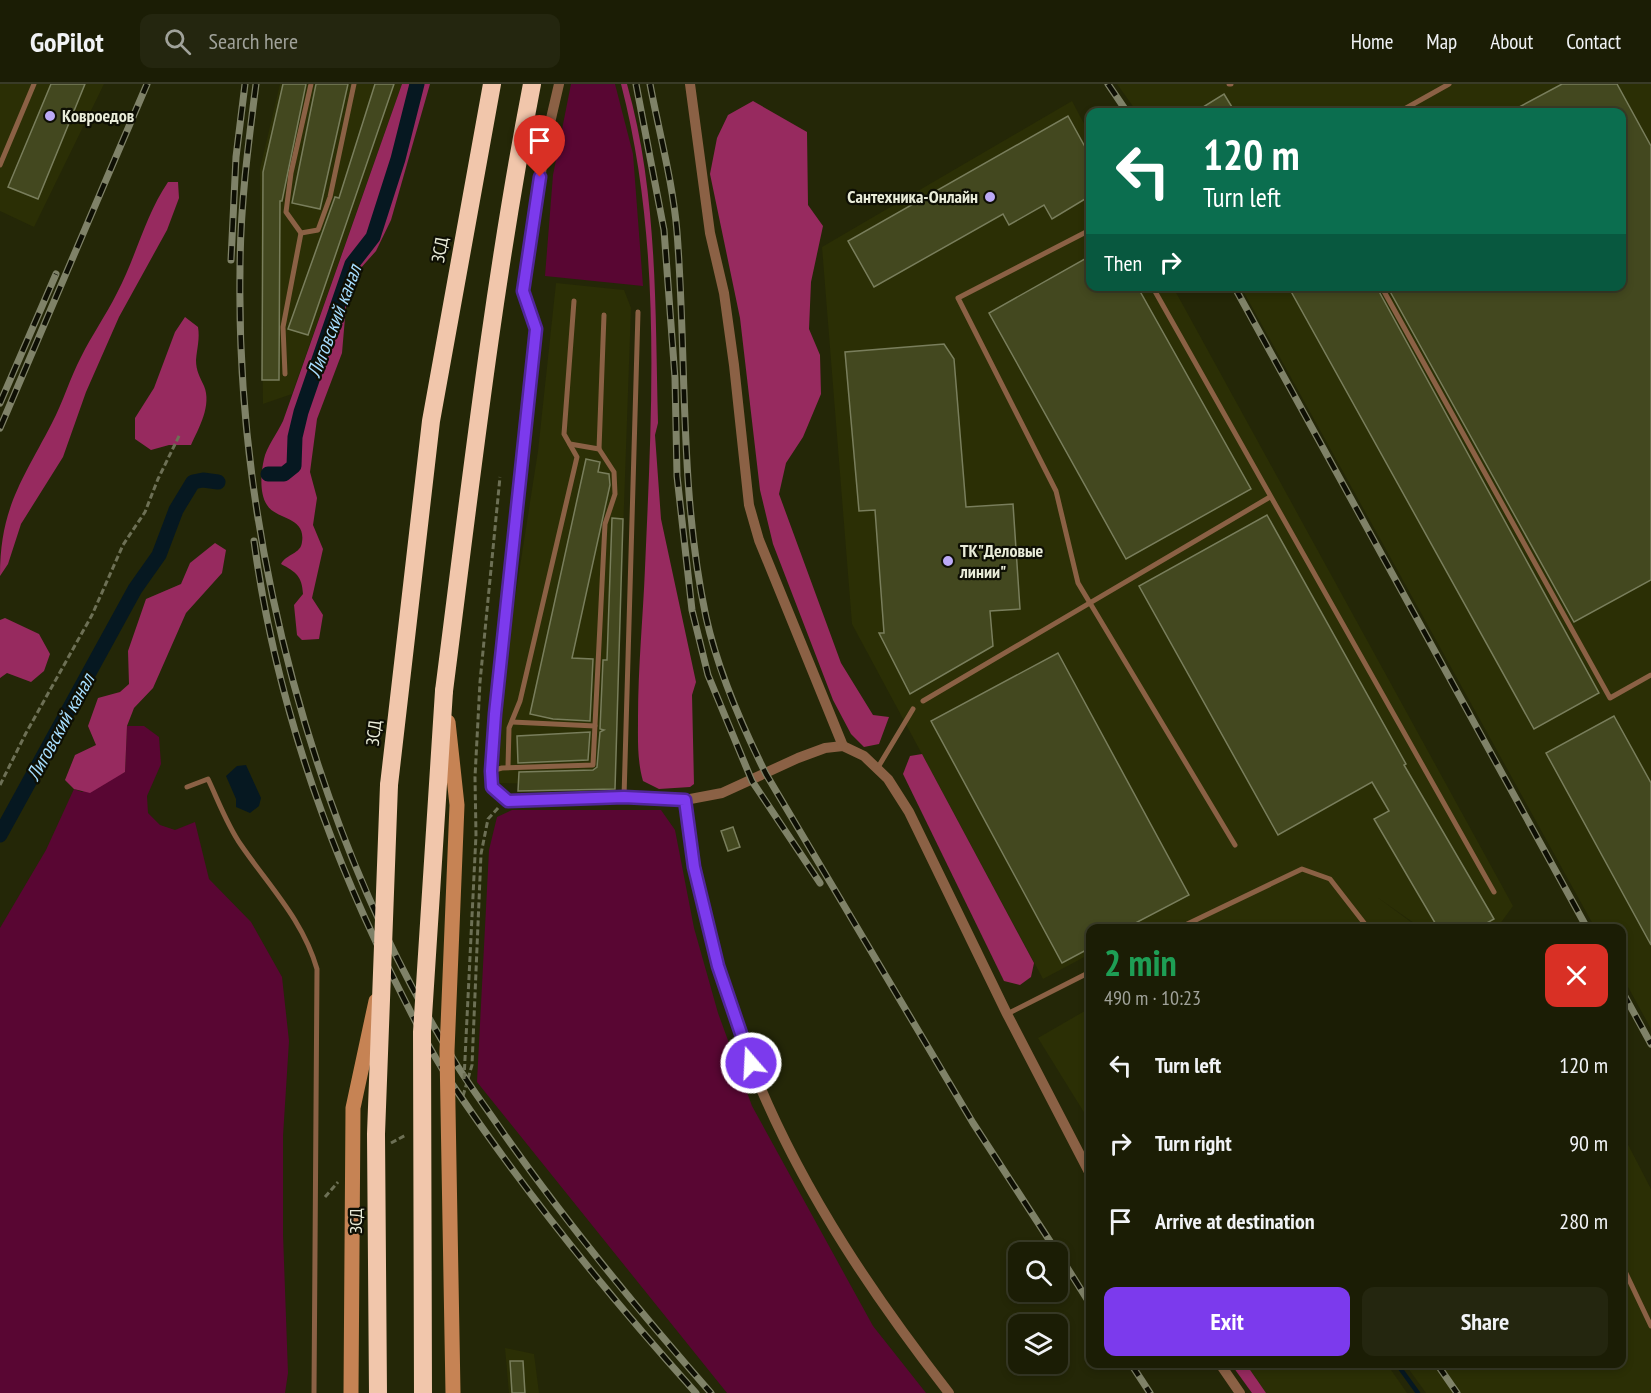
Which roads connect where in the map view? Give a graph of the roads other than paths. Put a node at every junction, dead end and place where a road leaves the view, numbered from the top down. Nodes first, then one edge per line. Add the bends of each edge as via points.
1 (34, 84) edge
2 (311, 84) edge
3 (354, 84) edge
4 (492, 84) edge
5 (532, 84) edge
6 (559, 84) edge
7 (690, 84) edge
8 (1449, 84) edge
9 (1406, 108) edge
10 (0, 165) edge
11 (301, 232) junction
12 (1086, 232) edge
13 (1155, 291) edge
14 (1384, 291) edge
15 (574, 301) dead end
16 (638, 312) dead end
17 (604, 315) dead end
18 (285, 374) dead end
19 (570, 444) junction
20 (599, 449) junction
21 (1270, 497) junction
22 (1090, 602) junction
23 (1651, 675) edge
24 (444, 691) junction
25 (923, 701) dead end
26 (913, 709) dead end
27 (512, 722) junction
28 (595, 726) junction
29 (843, 746) junction
30 (508, 767) junction
31 (877, 769) junction
32 (491, 771) junction
33 (187, 787) dead end
34 (624, 797) junction
35 (685, 800) junction
36 (1235, 845) dead end
37 (1494, 892) dead end
38 (1187, 924) edge
39 (1365, 924) edge
40 (382, 972) junction
41 (1086, 974) edge
42 (1007, 1014) junction
43 (1086, 1166) edge
44 (1626, 1273) edge
45 (1651, 1326) edge
46 (1223, 1368) edge
47 (314, 1393) edge
48 (351, 1393) edge
49 (378, 1393) edge
50 (423, 1393) edge
51 (453, 1393) edge
52 (949, 1393) edge
53 (1240, 1393) edge

1 - 10 lane
2 - 11 lane via 286,212
3 - 11 lane via 326,208 318,230
4 - 40 highway, ЗСД, bridge via 431,421 389,785
5 - 24 highway via 482,394
6 - 32 street via 546,140 523,291 536,329
7 - 29 street via 710,233 724,293 749,505 759,540
8 - 9 lane
11 - 18 lane via 283,327
12 - 22 lane via 958,298 1056,491 1078,583
13 - 21 lane
14 - 23 lane via 1610,698
15 - 19 lane via 564,434
16 - 34 lane
17 - 20 lane
19 - 20 lane
19 - 27 lane via 577,457
20 - 28 lane via 614,472 615,494 605,524
21 - 22 lane
21 - 37 lane
22 - 25 lane
22 - 36 lane
24 - 50 highway, bridge via 422,1032
24 - 51 main road, bridge via 457,805 447,1051
26 - 31 lane
27 - 28 lane
27 - 30 lane
28 - 30 lane via 593,765
29 - 31 street via 864,756
29 - 35 street via 798,758 722,793
30 - 32 lane
31 - 42 street via 909,812
32 - 34 street via 492,787 508,801
33 - 47 lane via 208,778 238,842 297,920 317,969
34 - 35 street
35 - 52 street via 694,867 718,966 759,1084 798,1164 846,1247 882,1304
38 - 39 lane via 1302,869 1330,879
40 - 48 main road, bridge via 353,1108
40 - 49 highway, ЗСД, bridge via 376,1134
41 - 42 lane
42 - 43 street
44 - 45 lane
46 - 53 street

